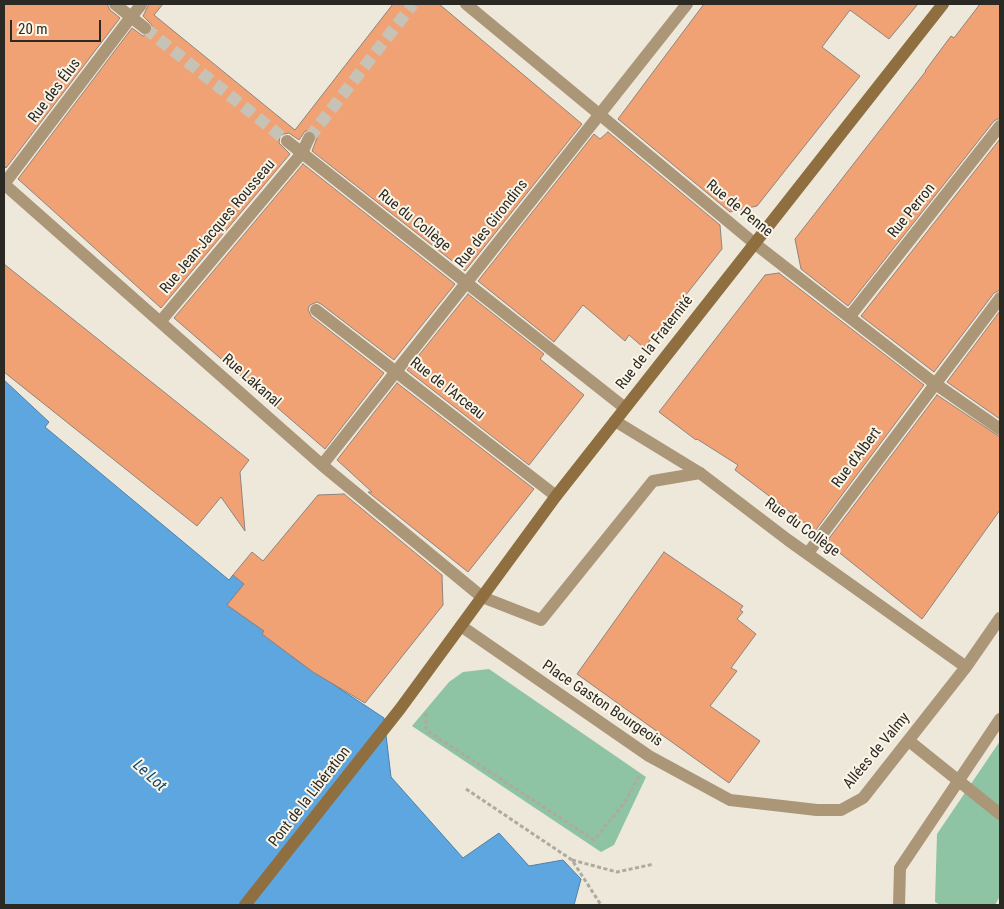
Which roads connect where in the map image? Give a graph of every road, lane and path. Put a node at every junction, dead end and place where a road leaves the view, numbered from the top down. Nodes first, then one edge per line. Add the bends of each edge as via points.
1 (115, 4) edge
2 (466, 4) edge
3 (687, 4) edge
4 (943, 4) edge
5 (141, 5) edge
6 (131, 16) junction
7 (145, 28) tunnel mouth
8 (599, 114) junction
9 (1000, 126) edge
10 (309, 138) tunnel mouth
11 (288, 141) tunnel mouth
12 (302, 153) junction
13 (4, 184) edge
14 (754, 243) junction
15 (466, 284) junction
16 (1000, 298) edge
17 (316, 310) dead end
18 (850, 316) junction
19 (160, 322) junction
20 (397, 371) junction
21 (934, 383) junction
22 (625, 408) junction
23 (615, 421) junction
24 (1000, 428) edge
25 (322, 465) junction
26 (700, 473) junction
27 (556, 496) junction
28 (808, 553) junction
29 (482, 597) junction
30 (1000, 618) edge
31 (461, 626) junction
32 (966, 667) junction
33 (417, 687) junction
34 (400, 710) joint
35 (1000, 719) edge
36 (909, 741) junction
37 (649, 756) junction
38 (466, 789) dead end
39 (730, 800) joint
40 (1000, 814) edge
41 (572, 860) junction
42 (654, 864) dead end
43 (245, 905) edge
44 (601, 905) edge
45 (899, 905) edge

1 - 6 street
2 - 8 street, Rue de Penne
3 - 8 street, Rue des Girondins
4 - 14 main road, Rue de la Fraternité
5 - 6 street, Rue des Élus
6 - 7 street
6 - 13 street, Rue des Élus
8 - 14 street, Rue de Penne
8 - 15 street, Rue des Girondins
9 - 18 street, Rue Perron
10 - 12 street, Rue Jean-Jacques Rousseau
11 - 12 street, Rue du Collège
12 - 15 street, Rue du Collège
12 - 19 street, Rue Jean-Jacques Rousseau
13 - 19 street, Rue Lakanal
14 - 18 street, Rue de Penne
14 - 22 main road, Rue de la Fraternité
15 - 20 street, Rue des Girondins
15 - 22 street, Rue du Collège
16 - 21 street, Rue d'Albert
17 - 20 street, Rue de l'Arceau
18 - 21 street, Rue de Penne
19 - 25 street, Rue Lakanal
20 - 25 street, Rue des Girondins
20 - 27 street, Rue de l'Arceau
21 - 24 street, Rue de Penne
21 - 28 street, Rue d'Albert
22 - 23 main road, Rue de la Fraternité
23 - 26 street, Rue du Collège
23 - 27 main road, Rue de la Fraternité
25 - 29 street, Rue Lakanal
26 - 28 street, Rue du Collège
26 - 29 street via 653,481 541,620
27 - 29 main road, Rue de la Fraternité
28 - 32 street, Rue du Collège
29 - 31 main road, Rue de la Fraternité
30 - 32 street, Allées de Valmy
31 - 33 main road, Rue de la Fraternité
31 - 37 street, Place Gaston Bourgeois
32 - 36 street, Allées de Valmy
33 - 34 main road, Rue de la Fraternité
33 - 37 path via 426,709 426,730 594,840 625,802
34 - 43 main road, Pont de la Libération
35 - 45 street via 900,868
36 - 39 street, Allées de Valmy via 863,798 842,810
36 - 40 street
37 - 39 street, Place Gaston Bourgeois
38 - 41 path
41 - 42 path via 617,872
41 - 44 path

